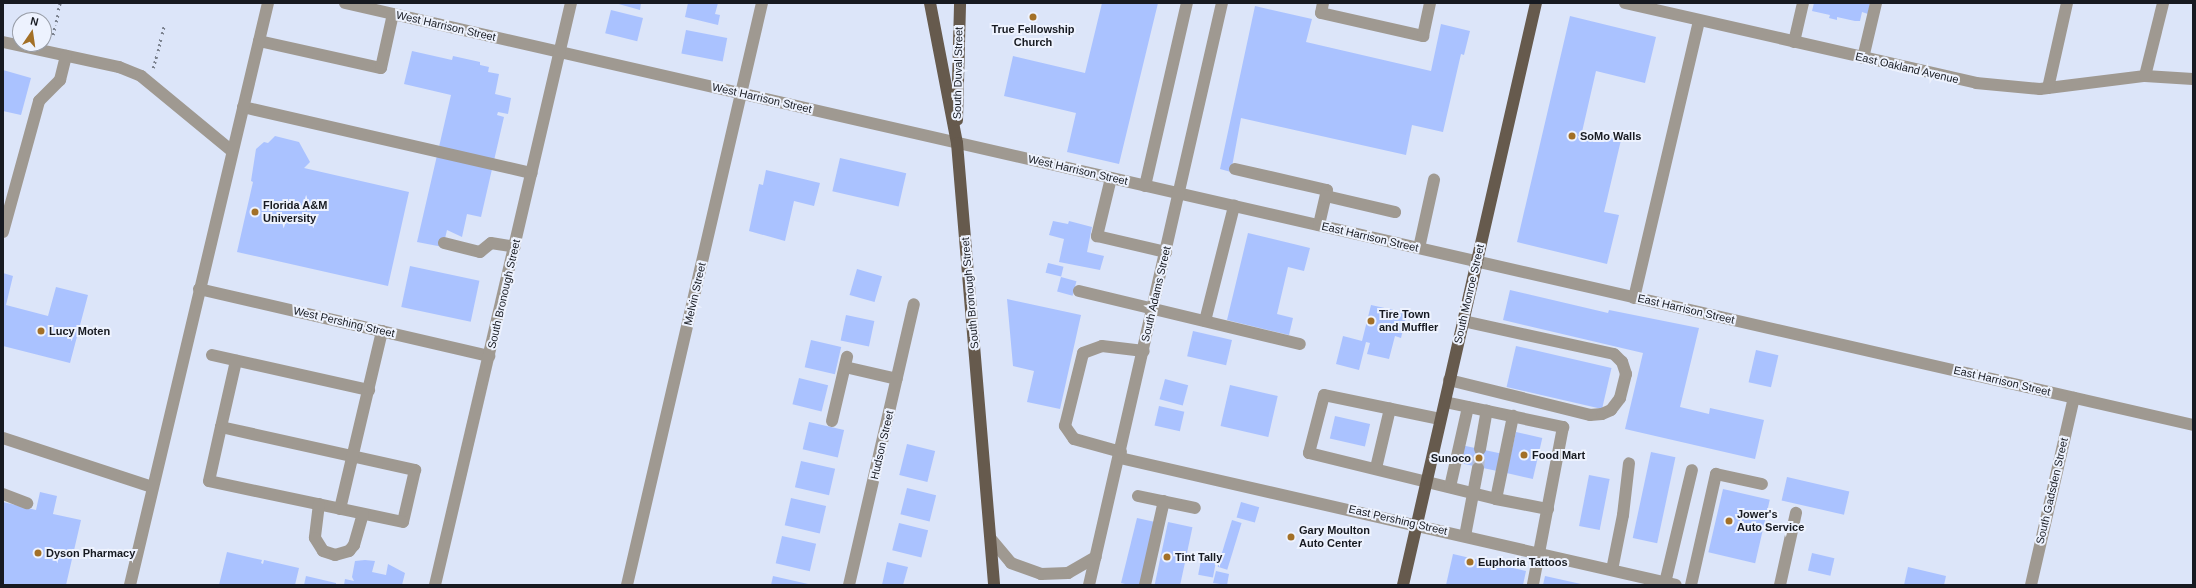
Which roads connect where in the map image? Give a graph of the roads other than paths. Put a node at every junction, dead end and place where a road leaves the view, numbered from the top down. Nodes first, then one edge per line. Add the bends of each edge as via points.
1 (268, 3) edge
2 (345, 3) edge
3 (571, 3) edge
4 (762, 3) edge
5 (930, 3) edge
6 (960, 3) edge
7 (1187, 3) edge
8 (1222, 3) edge
9 (1323, 3) edge
10 (1430, 3) edge
11 (1536, 3) edge
12 (1625, 3) edge
13 (1803, 3) edge
14 (1876, 3) edge
15 (2067, 3) edge
16 (2163, 3) edge
17 (393, 14) junction
18 (1699, 20) junction
19 (4, 40) edge
20 (259, 41) junction
21 (1794, 42) junction
22 (560, 52) junction
23 (66, 56) junction
24 (1863, 58) junction
25 (2145, 76) junction
26 (2193, 79) edge
27 (2048, 88) junction
28 (742, 94) junction
29 (243, 107) junction
30 (957, 143) junction
31 (232, 151) junction
32 (1235, 170) dead end
33 (532, 173) junction
34 (1111, 178) junction
35 (1434, 180) dead end
36 (1145, 186) junction
37 (1179, 194) junction
38 (1326, 196) junction
39 (1234, 206) junction
40 (1395, 212) dead end
41 (1319, 226) junction
42 (3, 232) edge
43 (444, 243) dead end
44 (515, 247) junction
45 (1419, 248) junction
46 (1166, 252) junction
47 (1476, 262) junction
48 (199, 289) junction
49 (1079, 290) dead end
50 (1634, 298) junction
51 (914, 304) dead end
52 (1153, 309) junction
53 (1205, 321) junction
54 (1463, 321) junction
55 (382, 331) junction
56 (1300, 344) dead end
57 (1144, 351) junction
58 (212, 355) dead end
59 (489, 356) junction
60 (236, 361) junction
61 (897, 379) junction
62 (1449, 380) junction
63 (368, 390) junction
64 (2074, 398) junction
65 (1445, 402) junction
66 (1468, 407) junction
67 (1390, 409) junction
68 (1487, 411) junction
69 (1513, 416) junction
70 (1440, 419) junction
71 (832, 421) dead end
72 (2193, 425) edge
73 (221, 427) junction
74 (4, 439) edge
75 (1480, 449) tunnel mouth
76 (1121, 455) junction
77 (353, 456) junction
78 (1629, 463) dead end
79 (1376, 468) junction
80 (1478, 468) tunnel mouth
81 (1692, 470) dead end
82 (1426, 480) junction
83 (1762, 484) dead end
84 (152, 487) junction
85 (1450, 487) junction
86 (1474, 493) junction
87 (3, 494) edge
88 (1138, 496) dead end
89 (1496, 499) junction
90 (1164, 501) junction
91 (27, 503) dead end
92 (319, 504) junction
93 (1195, 508) dead end
94 (340, 509) junction
95 (1548, 509) junction
96 (1796, 513) dead end
97 (362, 514) junction
98 (1417, 524) junction
99 (1465, 536) junction
100 (990, 540) junction
101 (1540, 553) junction
102 (1096, 557) junction
103 (1612, 570) junction
104 (1671, 584) edge
105 (130, 585) edge
106 (435, 585) edge
107 (627, 585) edge
108 (849, 585) edge
109 (994, 585) edge
110 (1089, 585) edge
111 (1145, 585) edge
112 (1403, 585) edge
113 (1533, 585) edge
114 (1691, 585) edge
115 (1780, 585) edge
116 (2031, 585) edge

1 - 20 street
2 - 17 street, West Harrison Street
3 - 22 street, South Bronough Street
4 - 28 street, Melvin Street
5 - 30 main road, South Bronough Street
6 - 30 main road, South Duval Street
7 - 36 street
8 - 37 street, South Adams Street
9 - 10 street via 1321,13 1423,36
11 - 47 main road, South Monroe Street
12 - 18 street, East Oakland Avenue
13 - 21 street
14 - 24 street
15 - 27 street
16 - 25 street
17 - 20 street via 381,68
17 - 22 street, West Harrison Street
18 - 21 street, East Oakland Avenue
18 - 50 street
19 - 23 street
20 - 29 street
21 - 24 street, East Oakland Avenue
22 - 28 street, West Harrison Street
22 - 33 street, South Bronough Street
23 - 31 street via 119,67 141,76
23 - 42 street via 60,80 39,101
24 - 27 street, East Oakland Avenue via 1976,84
25 - 26 street, East Oakland Avenue
25 - 27 street, East Oakland Avenue
28 - 30 street, West Harrison Street
28 - 107 street, Melvin Street
29 - 31 street
29 - 33 street
30 - 34 street, West Harrison Street
30 - 100 main road, South Bronough Street
31 - 48 street
32 - 38 street via 1327,190
33 - 44 street, South Bronough Street
34 - 36 street, West Harrison Street
34 - 46 street via 1097,236
35 - 45 street
36 - 37 street, West Harrison Street
37 - 39 street, East Harrison Street
37 - 46 street, South Adams Street
38 - 40 street
38 - 41 street
39 - 41 street, East Harrison Street
39 - 53 street
41 - 45 street, East Harrison Street
43 - 44 street via 480,252 490,243
44 - 59 street, South Bronough Street
45 - 47 street, East Harrison Street
46 - 52 street, South Adams Street
47 - 50 street, East Harrison Street
47 - 54 main road, South Monroe Street
48 - 55 street, West Pershing Street
48 - 84 street
49 - 52 street
50 - 64 street, East Harrison Street
51 - 61 street, Hudson Street
52 - 53 street
52 - 57 street, South Adams Street
53 - 56 street
54 - 62 main road, South Monroe Street
54 - 62 street via 1614,354 1622,362 1626,374 1620,398 1611,410 1590,415
55 - 59 street, West Pershing Street
55 - 63 street
57 - 76 street, South Adams Street
57 - 76 street, East Pershing Street via 1102,346 1083,353 1065,426 1074,439
58 - 60 street
59 - 106 street, South Bronough Street
60 - 63 street
60 - 73 street
61 - 71 street via 846,362
61 - 108 street, Hudson Street
62 - 65 main road, South Monroe Street
63 - 77 street
64 - 72 street, East Harrison Street
64 - 116 street, South Gadsden Street
65 - 66 street
65 - 70 main road, South Monroe Street
66 - 68 street
66 - 85 street
67 - 70 street
67 - 79 street
67 - 79 street via 1324,395 1309,453
68 - 69 street
68 - 75 street
69 - 89 street
69 - 95 street via 1563,427
70 - 82 main road, South Monroe Street
73 - 77 street
73 - 92 street via 209,481
74 - 84 street
76 - 98 street, East Pershing Street
76 - 102 street, South Adams Street
77 - 94 street
77 - 97 street via 415,470 403,522
78 - 103 street via 1623,515
79 - 82 street
80 - 86 street
81 - 104 street
82 - 85 street
82 - 98 main road, South Monroe Street
83 - 114 street via 1716,474
84 - 105 street
85 - 86 street
86 - 89 street
86 - 99 street
87 - 91 street
88 - 90 street
89 - 95 street
90 - 93 street
90 - 111 street
92 - 94 street
92 - 97 street via 315,538 323,551 335,555 349,551 354,545
94 - 97 street
95 - 101 street
96 - 115 street
98 - 99 street, East Pershing Street
98 - 112 main road, South Monroe Street
99 - 101 street, East Pershing Street
100 - 102 street via 1011,563 1042,574 1068,573
100 - 109 main road, South Bronough Street
101 - 103 street, East Pershing Street
101 - 113 street
102 - 110 street, South Adams Street
103 - 104 street, East Pershing Street

